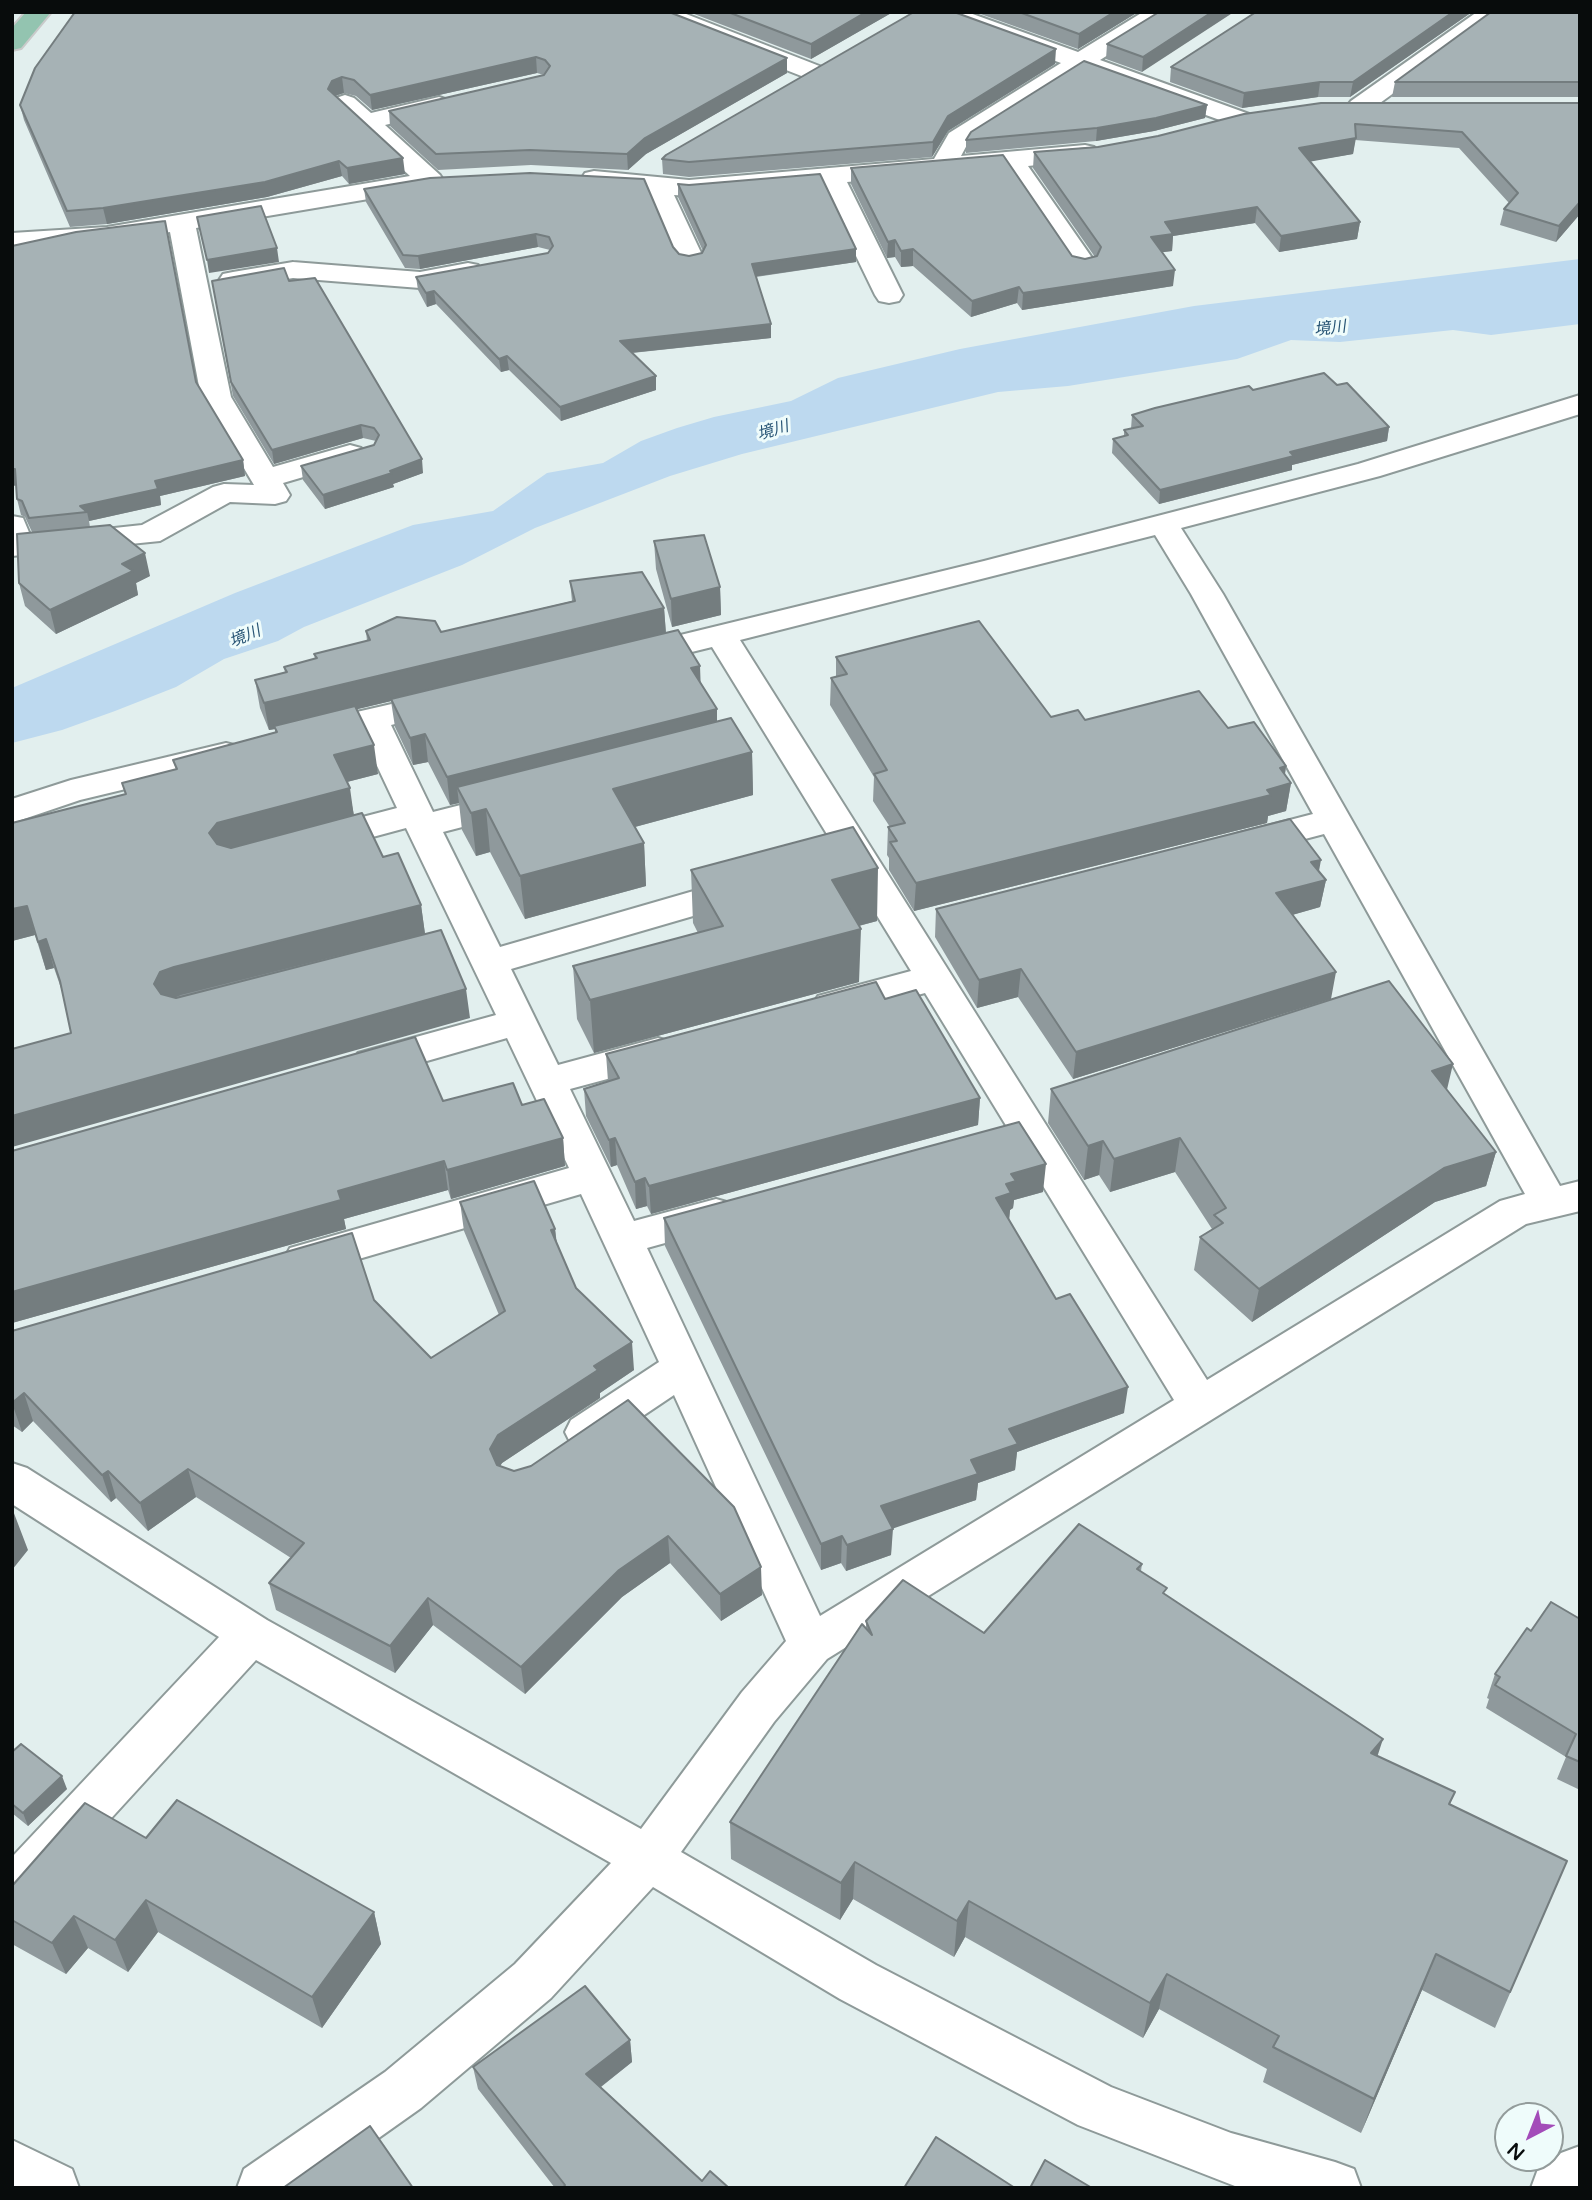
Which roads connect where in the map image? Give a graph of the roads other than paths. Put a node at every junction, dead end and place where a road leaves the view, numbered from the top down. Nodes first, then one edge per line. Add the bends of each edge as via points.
1 (39, 12) edge
2 (659, 12) edge
3 (944, 12) edge
4 (1160, 12) edge
5 (1493, 12) edge
6 (12, 44) edge
7 (836, 58) edge
8 (1082, 61) junction
9 (1167, 70) dead end
10 (813, 72) junction
11 (1145, 84) junction
12 (789, 86) edge
13 (457, 101) edge
14 (345, 103) edge
15 (1401, 107) edge
16 (1266, 115) edge
17 (1240, 118) junction
18 (366, 122) junction
19 (1192, 131) edge
20 (1108, 149) edge
21 (1010, 159) junction
22 (943, 165) junction
23 (830, 175) junction
24 (650, 176) junction
25 (571, 178) edge
26 (181, 221) junction
27 (12, 241) edge
28 (690, 260) edge
29 (499, 265) edge
30 (1083, 265) edge
31 (196, 286) junction
32 (890, 295) dead end
33 (1580, 404) edge
34 (363, 450) edge
35 (265, 479) junction
36 (1163, 524) junction
37 (12, 525) edge
38 (721, 635) junction
39 (600, 664) edge
40 (479, 694) edge
41 (371, 719) junction
42 (542, 796) edge
43 (12, 811) edge
44 (420, 820) junction
45 (1334, 820) junction
46 (287, 848) edge
47 (1213, 851) edge
48 (779, 879) edge
49 (471, 948) junction
50 (934, 978) junction
51 (1427, 985) junction
52 (1387, 997) edge
53 (800, 1014) edge
54 (517, 1022) junction
55 (693, 1042) edge
56 (344, 1071) edge
57 (546, 1082) junction
58 (1058, 1101) edge
59 (1023, 1121) junction
60 (987, 1140) edge
61 (592, 1177) junction
62 (1565, 1200) edge
63 (744, 1206) edge
64 (623, 1239) junction
65 (263, 1271) edge
66 (682, 1368) junction
67 (1200, 1405) junction
68 (551, 1456) edge
69 (12, 1481) edge
70 (251, 1634) junction
71 (811, 1645) junction
72 (648, 1858) junction
73 (12, 1892) edge
74 (12, 2166) edge
75 (1580, 2172) edge
76 (1224, 2173) edge
77 (53, 2188) edge
78 (263, 2188) edge
79 (1335, 2188) edge
80 (1557, 2188) edge

1 - 6 main road
2 - 10 street
3 - 8 street
4 - 8 street
5 - 15 street via 1350,107
7 - 10 street
8 - 11 street
8 - 22 street via 958,138
9 - 11 street
10 - 12 street
11 - 17 street
13 - 18 street
14 - 18 street
16 - 17 street
17 - 19 street
18 - 26 street via 440,180
20 - 21 street
21 - 22 street
21 - 30 street
22 - 23 street
23 - 24 street via 689,188
23 - 32 street
24 - 25 street
24 - 28 street
26 - 27 street via 107,235
26 - 31 street
29 - 31 street via 420,280 293,270
31 - 35 street via 216,397
33 - 36 street via 1369,470
34 - 35 street
35 - 37 street via 275,495 224,493 149,534 18,548
36 - 38 street
36 - 45 street
38 - 39 street
38 - 50 street via 768,737 845,859 918,927
40 - 41 street
41 - 43 street via 71,791
41 - 44 street
42 - 44 street
44 - 46 street
44 - 49 street
45 - 47 street
45 - 51 street
48 - 49 street
49 - 54 street
50 - 53 street
50 - 59 street
51 - 52 street
51 - 62 street
54 - 56 street
54 - 57 street
55 - 57 street
57 - 61 street
58 - 59 street
59 - 60 street
59 - 67 street
61 - 64 street
61 - 65 street
62 - 67 street via 1514,1212
63 - 64 street
64 - 66 street
66 - 68 street
66 - 71 street
67 - 71 street
69 - 70 street
70 - 72 street
70 - 73 street
71 - 72 street via 758,1707
72 - 76 street via 858,1982
72 - 78 street via 533,1981 402,2090
74 - 77 street
75 - 80 street
76 - 79 street

